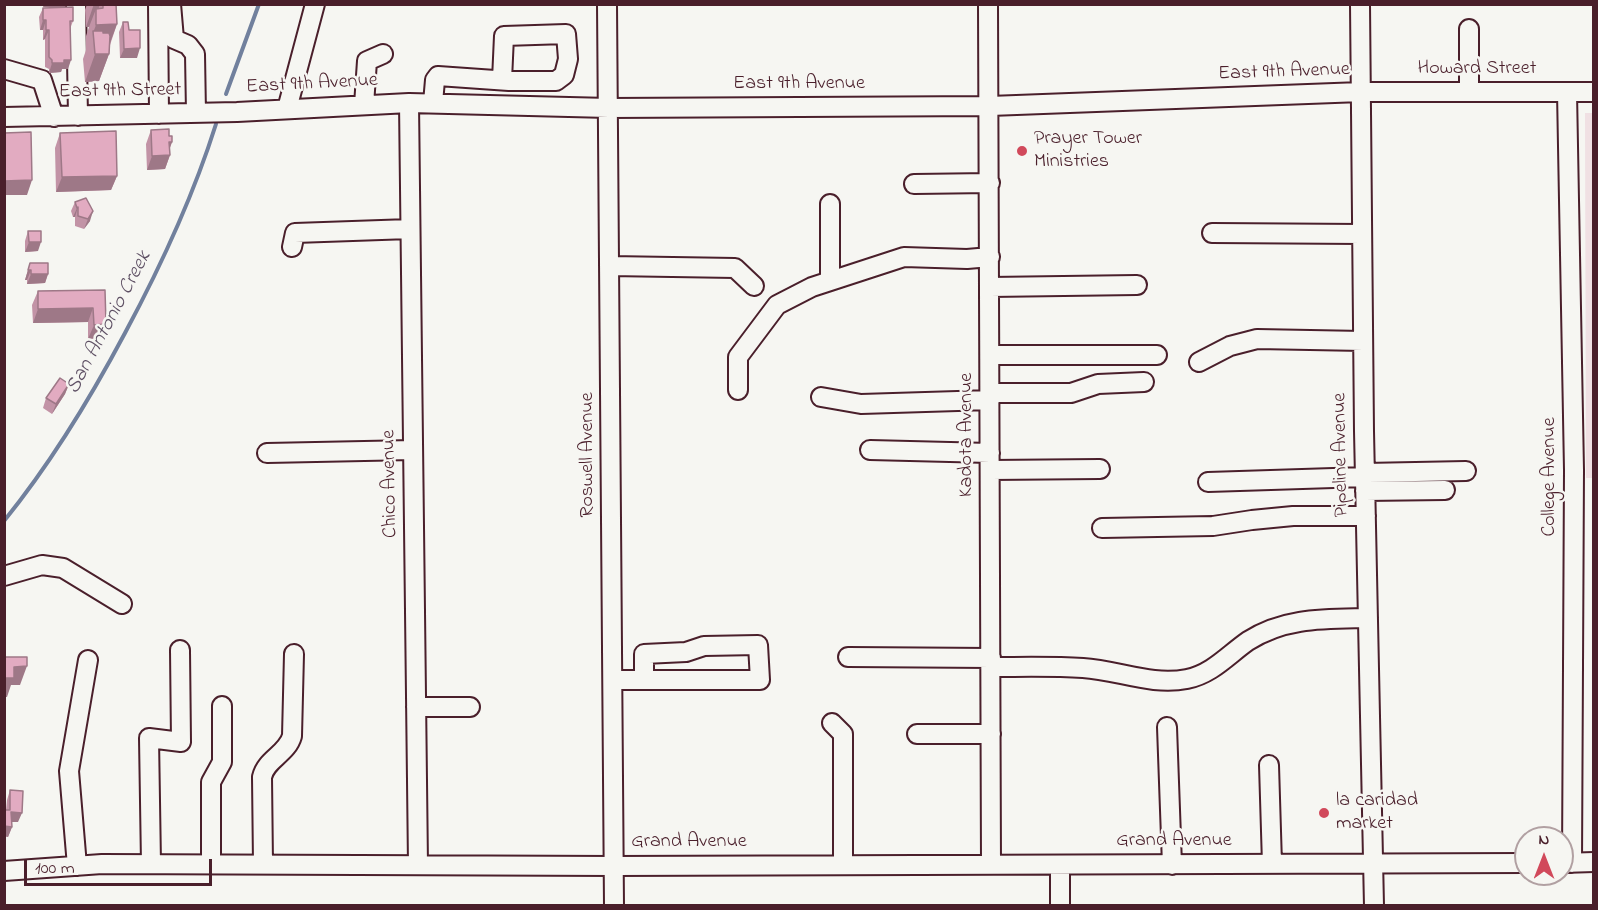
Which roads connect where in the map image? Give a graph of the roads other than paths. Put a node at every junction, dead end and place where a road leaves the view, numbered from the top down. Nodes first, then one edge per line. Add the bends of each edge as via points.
1 (76, 4) edge
2 (158, 4) edge
3 (171, 4) edge
4 (315, 4) edge
5 (608, 4) edge
6 (988, 4) edge
7 (1360, 4) edge
8 (1469, 29) dead end
9 (383, 54) dead end
10 (4, 69) edge
11 (502, 80) dead end
12 (1361, 92) junction
13 (1469, 92) junction
14 (1567, 92) junction
15 (1593, 92) edge
16 (408, 103) junction
17 (434, 104) junction
18 (364, 105) junction
19 (990, 106) junction
20 (609, 108) junction
21 (286, 109) junction
22 (237, 112) joint
23 (196, 113) junction
24 (159, 114) junction
25 (78, 116) junction
26 (4, 117) edge
27 (54, 117) junction
28 (990, 183) junction
29 (914, 184) dead end
30 (830, 204) dead end
31 (410, 229) junction
32 (1212, 232) dead end
33 (1362, 234) junction
34 (292, 247) dead end
35 (990, 257) junction
36 (610, 266) junction
37 (830, 281) junction
38 (1137, 285) dead end
39 (754, 286) dead end
40 (990, 287) junction
41 (1363, 341) junction
42 (990, 355) junction
43 (1157, 355) dead end
44 (1199, 362) dead end
45 (1144, 382) dead end
46 (738, 390) dead end
47 (990, 396) junction
48 (821, 397) dead end
49 (413, 450) junction
50 (870, 450) dead end
51 (267, 453) dead end
52 (991, 462) junction
53 (1100, 469) dead end
54 (1466, 471) dead end
55 (1365, 480) junction
56 (1208, 482) dead end
57 (1445, 490) dead end
58 (1366, 516) junction
59 (1102, 528) dead end
60 (4, 576) edge
61 (122, 604) dead end
62 (1368, 618) junction
63 (180, 650) dead end
64 (294, 654) dead end
65 (848, 657) dead end
66 (88, 660) dead end
67 (991, 662) junction
68 (613, 680) junction
69 (645, 680) junction
70 (222, 706) dead end
71 (416, 707) junction
72 (470, 707) dead end
73 (832, 723) dead end
74 (1167, 728) dead end
75 (917, 734) dead end
76 (991, 734) junction
77 (1269, 765) dead end
78 (1568, 826) edge
79 (1593, 862) edge
80 (1514, 863) edge
81 (1574, 863) edge
82 (151, 864) junction
83 (211, 864) junction
84 (263, 864) junction
85 (1272, 864) junction
86 (1373, 864) junction
87 (418, 865) junction
88 (991, 865) junction
89 (1060, 865) junction
90 (1172, 865) junction
91 (77, 866) junction
92 (614, 866) junction
93 (843, 866) junction
94 (4, 871) edge
95 (614, 906) edge
96 (1060, 906) edge
97 (1374, 906) edge

1 - 25 street
2 - 24 street
3 - 23 street via 174,39 188,45 195,54
4 - 21 street
5 - 20 street, Roswell Avenue
6 - 19 street, Kadota Avenue
7 - 12 street, Pipeline Avenue
8 - 13 street
9 - 18 street via 368,61
10 - 27 street via 42,80
11 - 17 street via 438,76
12 - 13 street, Howard Street
12 - 19 street, East 9th Avenue
12 - 33 street, Pipeline Avenue
13 - 14 street, Howard Street
14 - 15 street, Howard Street
14 - 78 street, College Avenue via 1574,470
16 - 17 street, East 9th Avenue
16 - 18 street, East 9th Avenue
16 - 31 street, Chico Avenue
17 - 20 street, East 9th Avenue
18 - 21 street, East 9th Avenue
19 - 20 street, East 9th Avenue
19 - 28 street, Kadota Avenue
20 - 36 street, Roswell Avenue
21 - 22 street, East 9th Avenue
22 - 23 street, East 9th Street
23 - 24 street, East 9th Street
24 - 25 street, East 9th Street
25 - 27 street, East 9th Street
26 - 27 street, East 9th Street
28 - 29 street
28 - 35 street, Kadota Avenue
30 - 37 street
31 - 34 street via 294,232
31 - 49 street, Chico Avenue
32 - 33 street
33 - 41 street, Pipeline Avenue
35 - 37 street via 903,257
35 - 40 street, Kadota Avenue
36 - 39 street via 735,268
36 - 68 street, Roswell Avenue
37 - 46 street via 777,305 738,357
38 - 40 street
40 - 42 street, Kadota Avenue
41 - 44 street via 1257,339 1230,346
41 - 55 street, Pipeline Avenue
42 - 43 street
42 - 47 street, Kadota Avenue
45 - 47 street via 1098,384 1071,393
47 - 48 street via 861,404
47 - 52 street, Kadota Avenue
49 - 51 street
49 - 71 street, Chico Avenue
50 - 52 street
52 - 53 street
52 - 67 street, Kadota Avenue
54 - 55 street
55 - 56 street
55 - 57 street
55 - 58 street, Pipeline Avenue
58 - 59 street via 1293,516 1213,526
58 - 62 street, Pipeline Avenue
60 - 61 street via 42,565 63,568
62 - 67 street via 1306,620 1274,628 1200,676 1183,680 1137,679 1083,668
62 - 86 street, Pipeline Avenue
63 - 82 street via 181,742 149,738
64 - 84 street via 292,736 262,777
65 - 67 street
66 - 91 street via 69,771
67 - 76 street, Kadota Avenue
68 - 69 street
68 - 92 street, Roswell Avenue
69 - 69 street via 760,680 758,645 704,646 686,652 644,654
70 - 83 street via 222,762 211,782
71 - 72 street
71 - 87 street, Chico Avenue
73 - 93 street via 843,734
74 - 90 street
75 - 76 street
76 - 88 street, Kadota Avenue
77 - 85 street
79 - 81 street
80 - 86 street, Grand Avenue
82 - 83 street, Grand Avenue
82 - 91 street, Grand Avenue
83 - 84 street, Grand Avenue
84 - 87 street, Grand Avenue
85 - 86 street, Grand Avenue
85 - 90 street, Grand Avenue
86 - 97 street, Pipeline Avenue
87 - 92 street, Grand Avenue
88 - 89 street, Grand Avenue
88 - 93 street, Grand Avenue
89 - 90 street, Grand Avenue
89 - 96 street
91 - 94 street, Grand Avenue
92 - 93 street, Grand Avenue
92 - 95 street, Roswell Avenue

